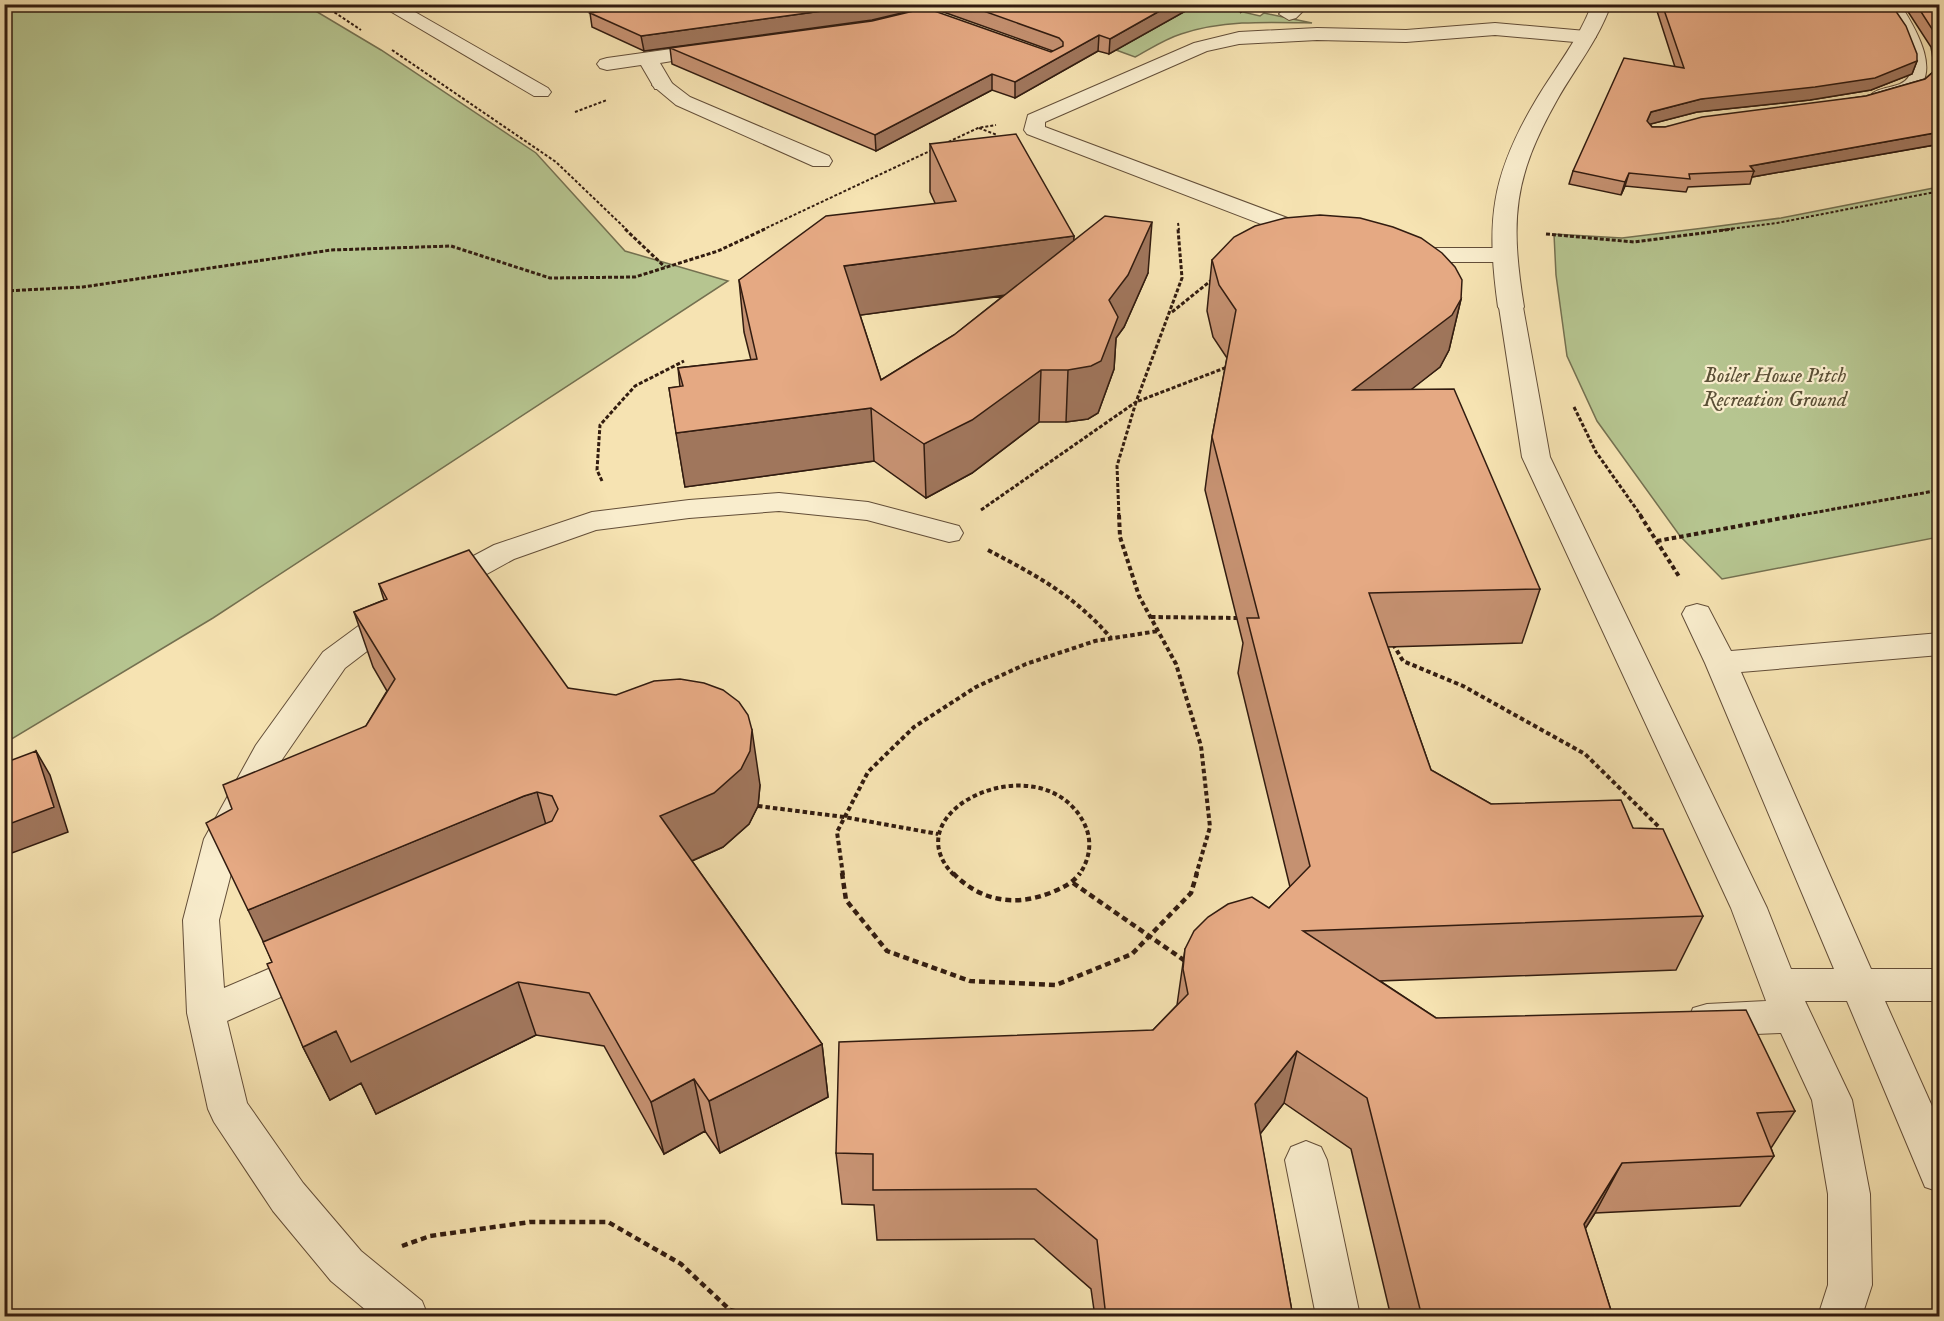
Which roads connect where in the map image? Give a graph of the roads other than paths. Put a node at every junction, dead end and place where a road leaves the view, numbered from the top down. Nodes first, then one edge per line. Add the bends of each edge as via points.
1 (387, 4) edge
2 (1602, 4) edge
3 (1890, 4) edge
4 (930, 14) edge
5 (872, 28) edge
6 (1586, 37) junction
7 (730, 47) edge
8 (607, 64) dead end
9 (655, 73) junction
10 (541, 92) road end
11 (1866, 98) edge
12 (821, 161) dead end
13 (1337, 238) edge
14 (1380, 246) edge
15 (1503, 255) junction
16 (1510, 307) joint
17 (949, 533) road end
18 (1697, 614) road end
19 (1940, 644) edge
20 (1721, 663) junction
21 (347, 952) edge
22 (1859, 985) junction
23 (1940, 985) edge
24 (1786, 1000) junction
25 (206, 1013) junction
26 (1674, 1021) edge
27 (1306, 1160) dead end
28 (1940, 1173) edge
29 (406, 1317) edge
30 (1338, 1317) edge
31 (1840, 1317) edge

1 - 10 lane
2 - 6 street
3 - 11 street via 1921,53 1924,77 1917,85
4 - 5 street
6 - 13 lane via 1495,29 1406,36 1317,34 1239,38 1201,47 1035,119 1034,130 1295,230
6 - 15 street via 1546,100 1514,165 1506,195
7 - 9 street
8 - 9 street
9 - 12 lane via 683,101
14 - 15 lane via 1435,255
15 - 16 street
16 - 24 lane via 1536,457 1749,908
17 - 25 lane via 868,511 778,502 592,521 504,552 411,602 334,660 268,754 222,839 201,920
18 - 20 lane
19 - 20 lane
20 - 22 lane
21 - 25 lane
22 - 23 lane
22 - 24 lane
22 - 28 lane
24 - 26 lane
24 - 31 lane via 1832,1100 1849,1194 1850,1285
25 - 29 lane via 228,1109 288,1197 346,1266
27 - 30 lane

